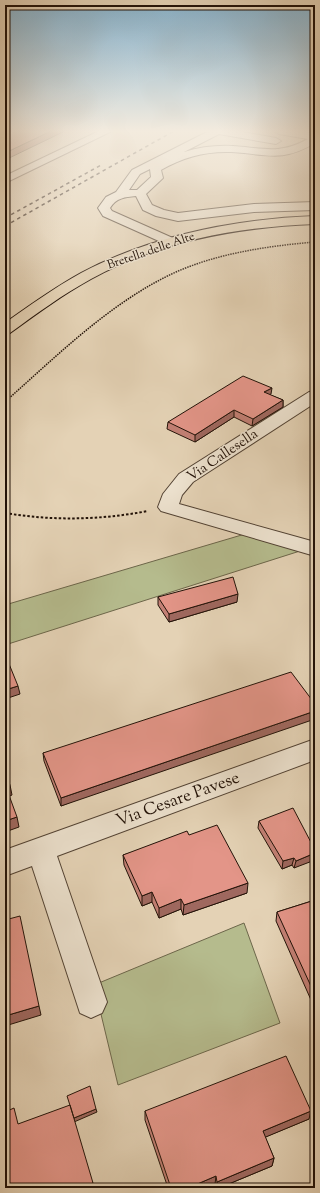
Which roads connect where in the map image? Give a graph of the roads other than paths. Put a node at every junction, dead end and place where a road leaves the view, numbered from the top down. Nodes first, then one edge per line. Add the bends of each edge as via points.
1 (126, 187) edge
2 (147, 187) edge
3 (122, 192) junction
4 (140, 193) junction
5 (315, 206) edge
6 (315, 220) edge
7 (170, 242) junction
8 (5, 330) edge
9 (315, 396) edge
10 (315, 550) edge
11 (315, 749) edge
12 (41, 850) junction
13 (5, 863) edge
14 (91, 1002) dead end

1 - 3 street
2 - 4 street
3 - 4 street
3 - 7 street via 108,200 104,208 107,213
4 - 5 street via 147,208 178,217 254,208
6 - 7 main road, Bretella delle Alte via 242,225
7 - 8 main road, Bretella delle Alte via 99,269 62,290
9 - 10 street, Via Callesella via 186,478 173,494 168,507
11 - 12 street, Via Cesare Pavese
12 - 13 street, Via Cesare Pavese
12 - 14 street

